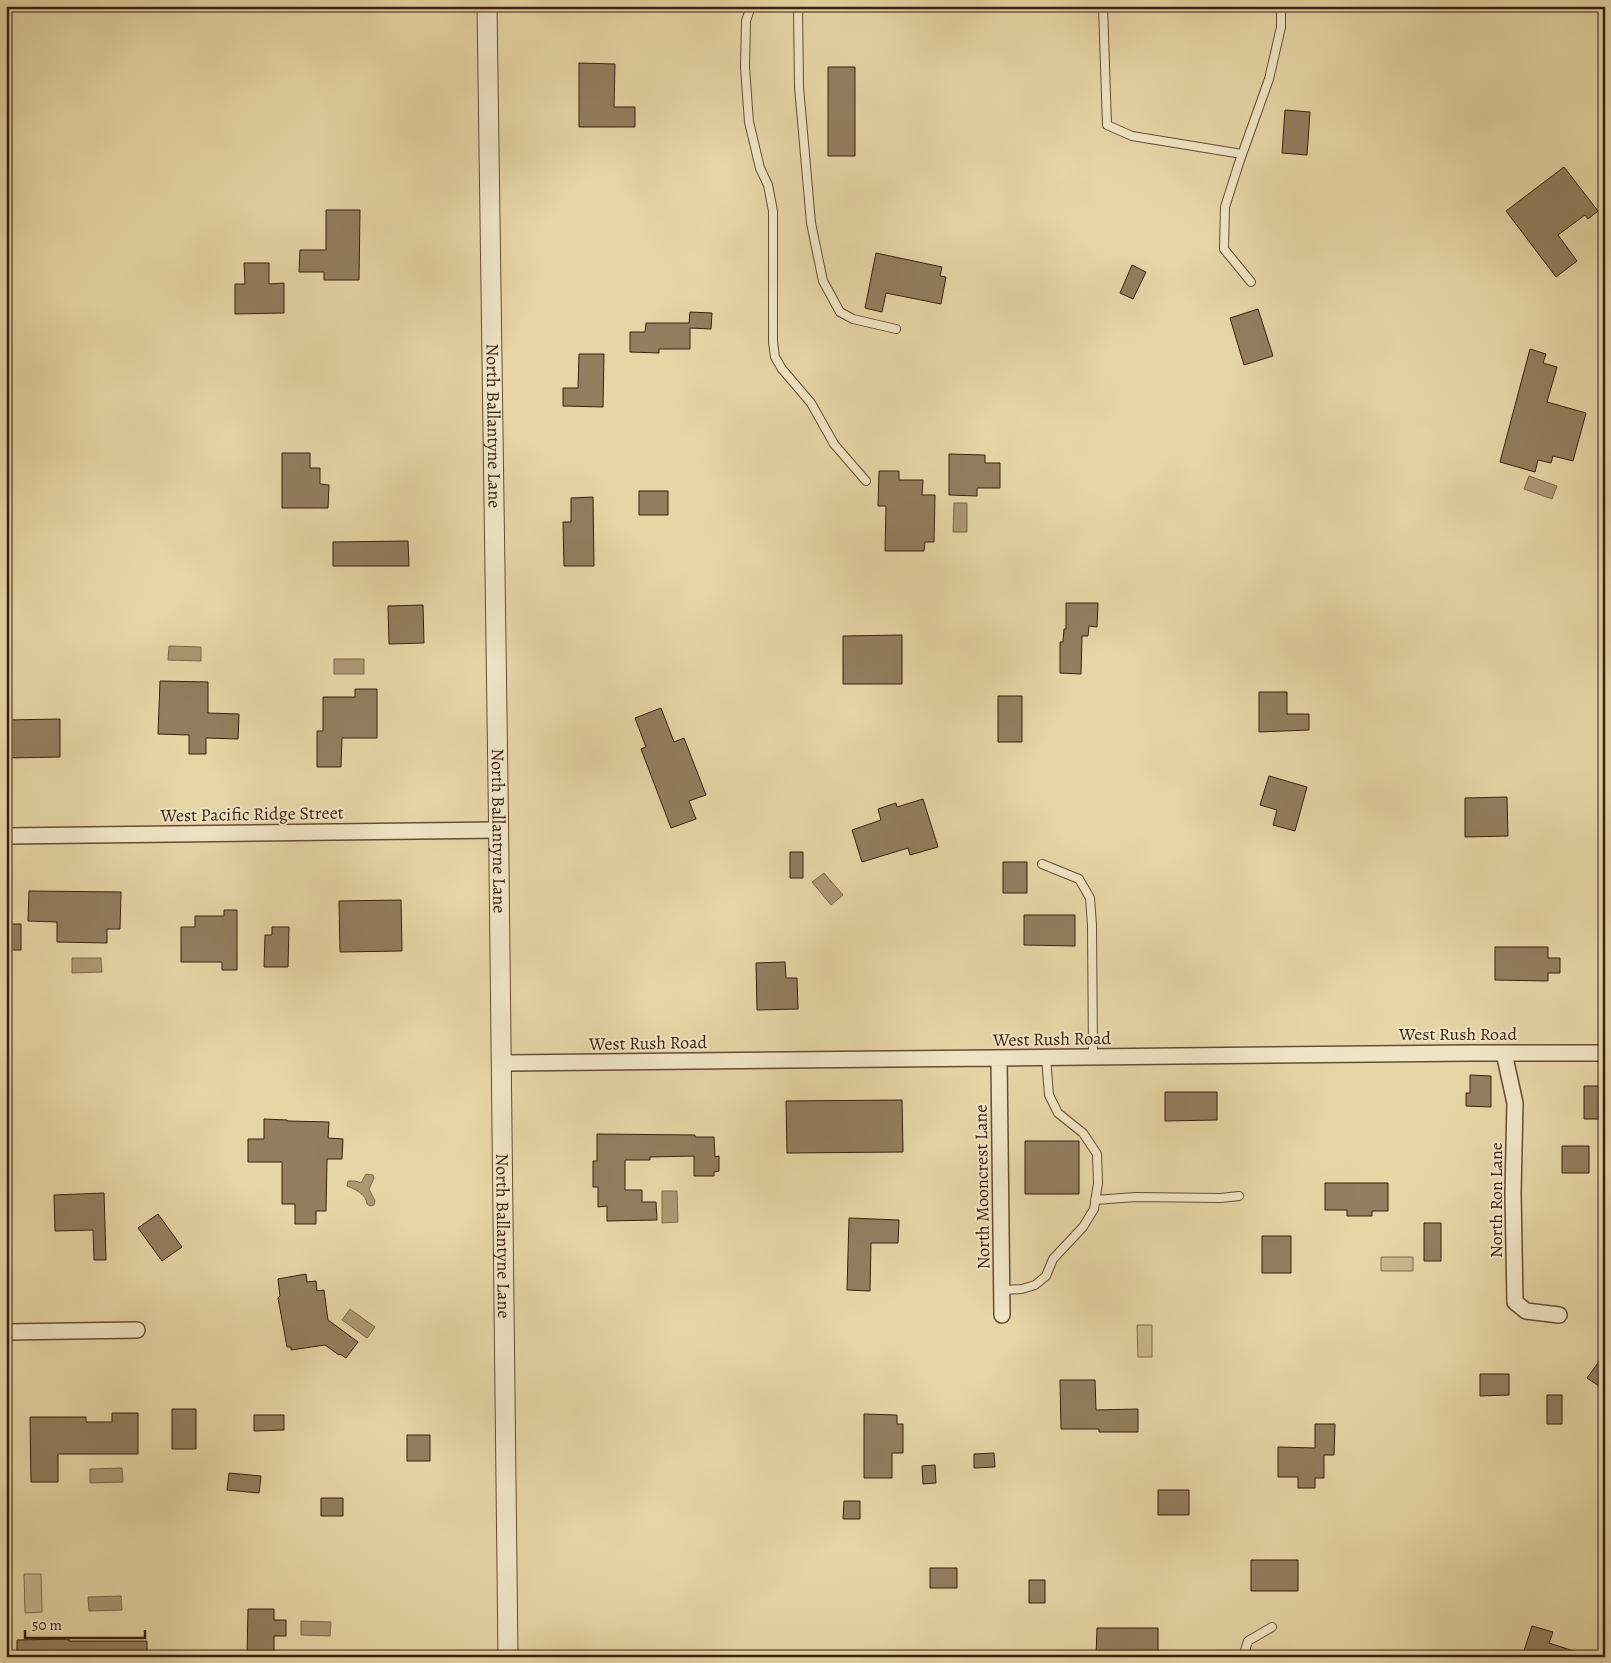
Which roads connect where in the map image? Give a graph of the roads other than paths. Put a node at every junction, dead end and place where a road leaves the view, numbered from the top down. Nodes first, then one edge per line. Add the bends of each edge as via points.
1 (487, 6) edge
2 (751, 6) edge
3 (798, 6) edge
4 (1103, 6) edge
5 (1281, 6) edge
6 (1242, 154) junction
7 (1250, 282) dead end
8 (896, 330) dead end
9 (866, 481) dead end
10 (499, 830) junction
11 (6, 836) edge
12 (1042, 864) dead end
13 (1504, 1053) junction
14 (1605, 1053) edge
15 (1093, 1057) junction
16 (999, 1058) junction
17 (1046, 1058) junction
18 (501, 1063) junction
19 (1239, 1196) dead end
20 (1095, 1200) junction
21 (1002, 1290) junction
22 (1002, 1315) dead end
23 (1559, 1315) dead end
24 (137, 1330) dead end
25 (6, 1332) edge
26 (1272, 1627) dead end
27 (508, 1657) edge
28 (1243, 1657) edge

1 - 10 street, North Ballantyne Lane
2 - 9 lane via 746,21 745,68 751,131 773,211 775,357 811,403 834,444
3 - 8 lane via 799,87 811,223 823,281 840,312 853,319
4 - 6 lane via 1107,125 1132,136
5 - 6 lane via 1269,80
6 - 7 lane via 1224,207 1224,249
10 - 11 street, West Pacific Ridge Street
10 - 18 street, North Ballantyne Lane
12 - 15 lane via 1079,879 1090,898
13 - 14 street, West Rush Road
13 - 15 street, West Rush Road
13 - 23 street, North Ron Lane via 1515,1103 1515,1302 1526,1311
15 - 17 street, West Rush Road
16 - 17 street, West Rush Road
16 - 18 street, West Rush Road
16 - 21 street, North Mooncrest Lane
17 - 20 lane via 1049,1096 1058,1113 1083,1133 1097,1154
18 - 27 street, North Ballantyne Lane
19 - 20 lane
20 - 21 lane via 1094,1209 1083,1227 1052,1260 1046,1276 1035,1285
21 - 22 street, North Mooncrest Lane
24 - 25 street
26 - 28 lane via 1248,1641

